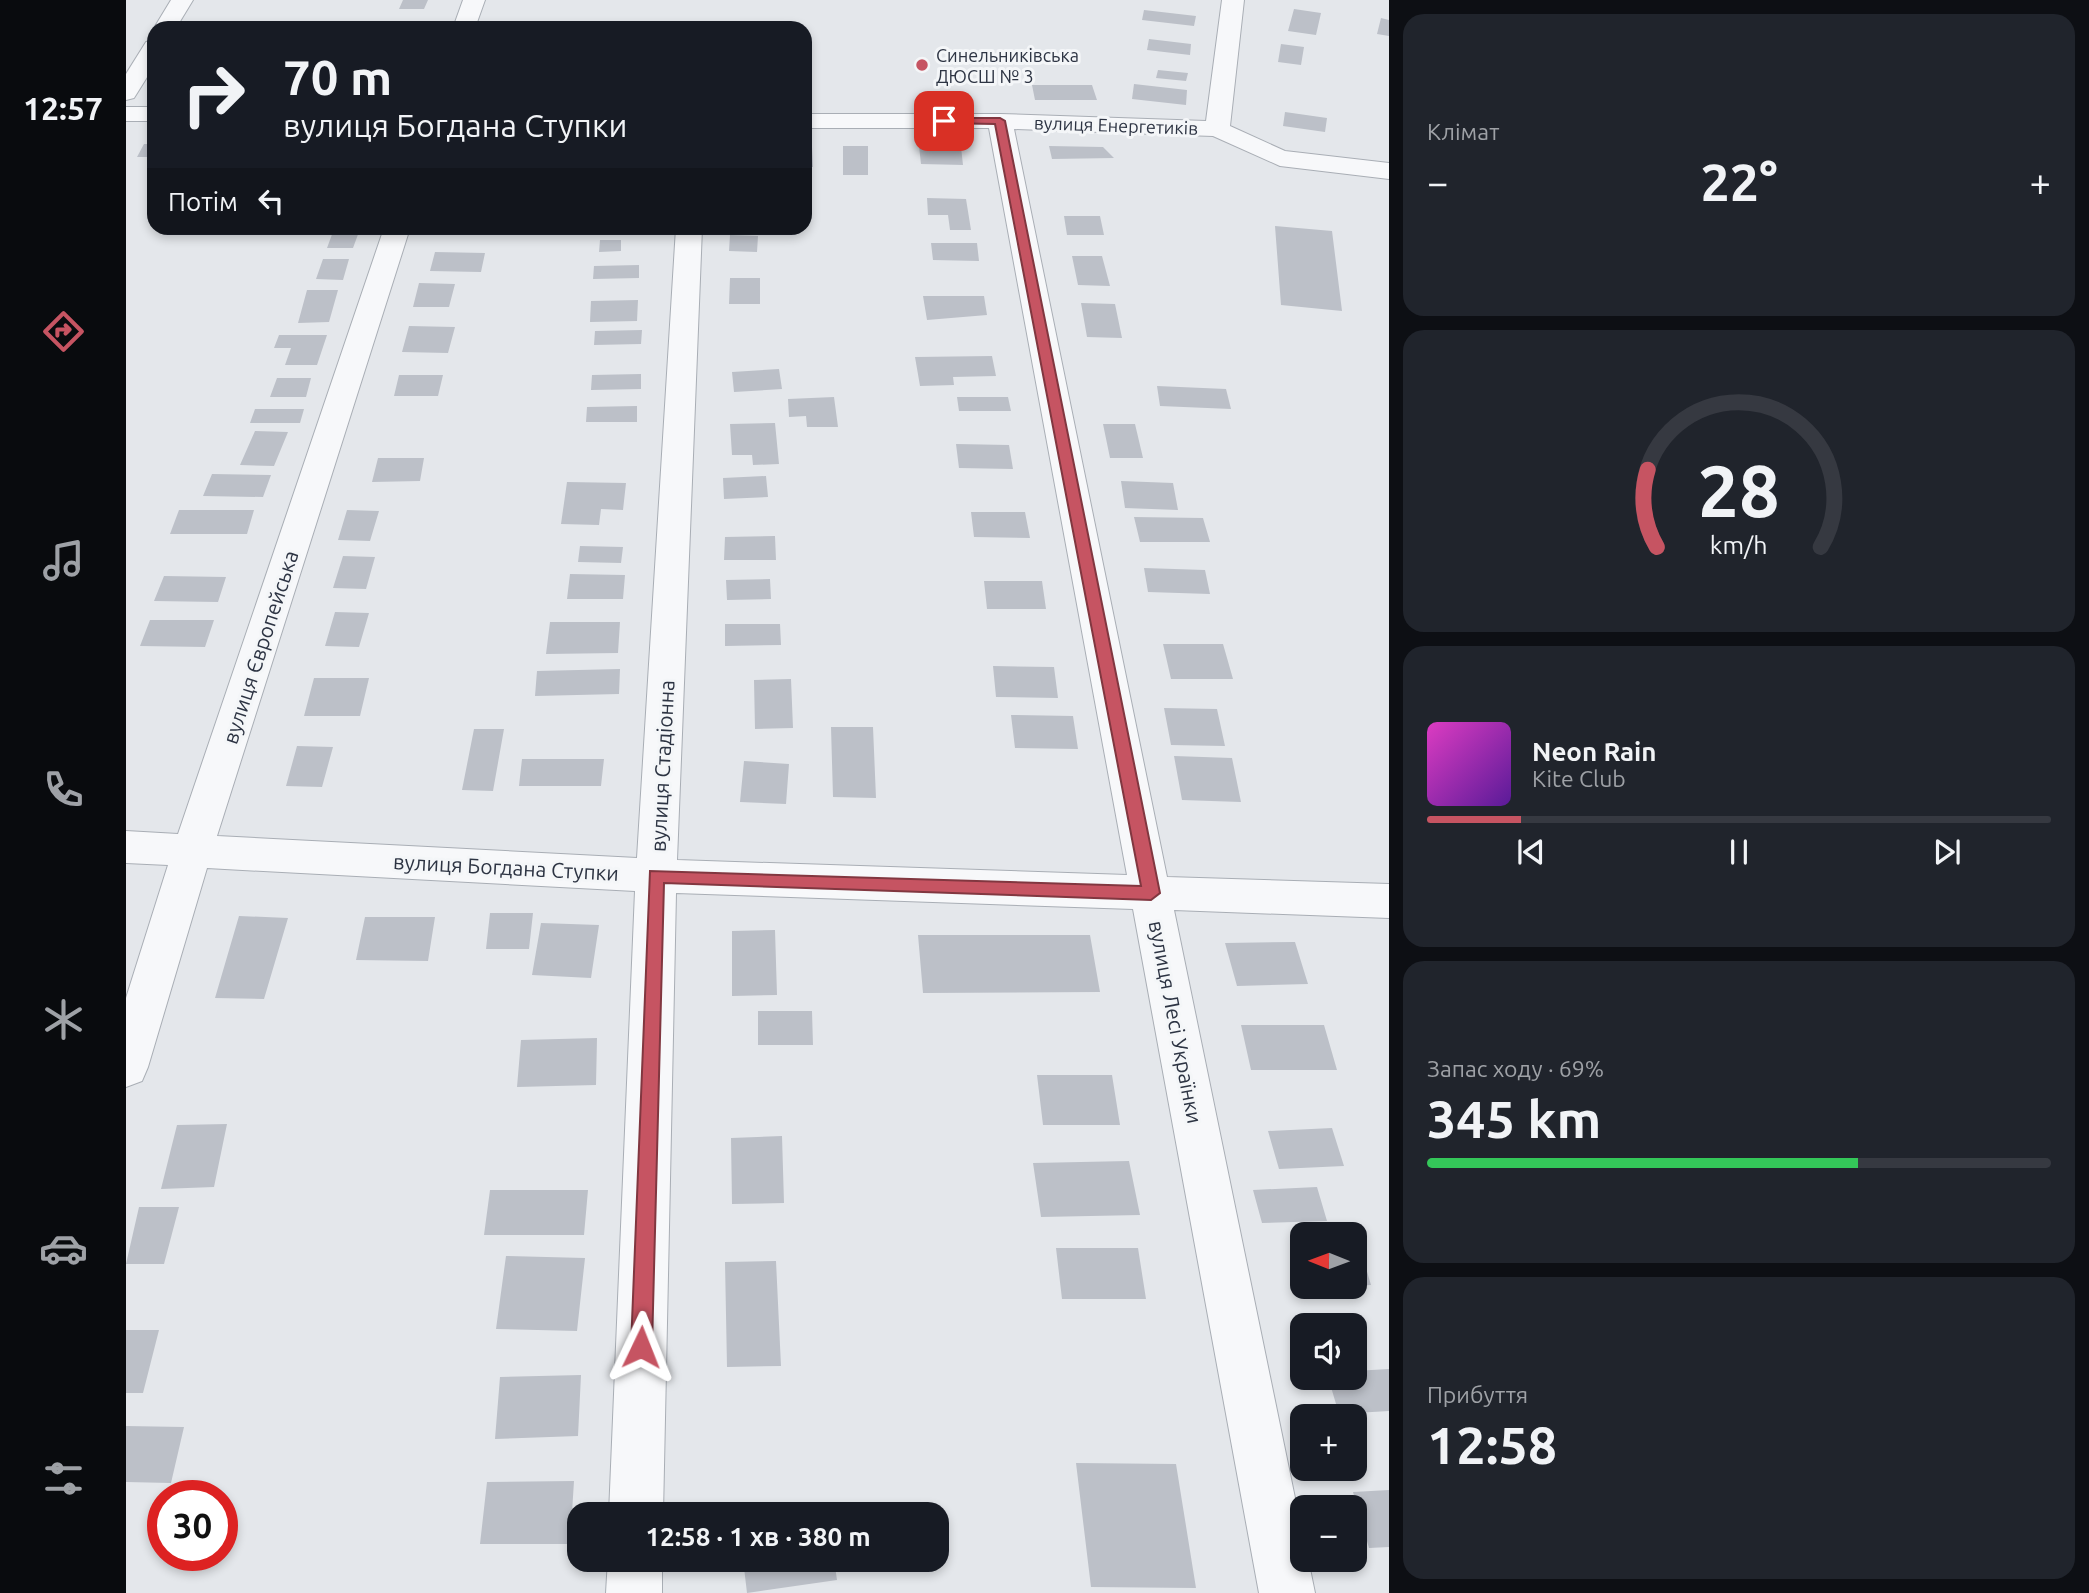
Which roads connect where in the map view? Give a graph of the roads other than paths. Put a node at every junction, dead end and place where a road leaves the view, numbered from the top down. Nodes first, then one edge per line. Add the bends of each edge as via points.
1 (182, 0) edge
2 (474, 0) edge
3 (1233, 0) edge
4 (169, 21) edge
5 (466, 21) edge
6 (147, 58) edge
7 (126, 93) edge
8 (126, 114) edge
9 (147, 114) edge
10 (812, 121) edge
11 (1000, 121) junction
12 (1217, 129) junction
13 (1389, 171) edge
14 (395, 235) edge
15 (689, 235) edge
16 (126, 847) edge
17 (194, 849) junction
18 (656, 876) junction
19 (1151, 893) junction
20 (1389, 901) edge
21 (126, 1067) edge
22 (636, 1502) edge
23 (635, 1572) edge
24 (634, 1593) edge
25 (1287, 1593) edge

1 - 4 street
2 - 5 street
3 - 12 street
6 - 7 street
8 - 9 street
10 - 11 street, вулиця Енергетиків
11 - 12 street, вулиця Енергетиків
11 - 19 street, вулиця Лесі Українки
12 - 13 street via 1280,158
14 - 17 street, вулиця Європейська
15 - 18 street, вулиця Стадіонна
16 - 17 street, вулиця Богдана Ступки
17 - 18 street, вулиця Богдана Ступки
17 - 21 street, вулиця Європейська
18 - 19 street, вулиця Богдана Ступки
18 - 22 street, вулиця Стадіонна
19 - 20 street, вулиця Богдана Ступки
19 - 25 street, вулиця Лесі Українки
23 - 24 street

